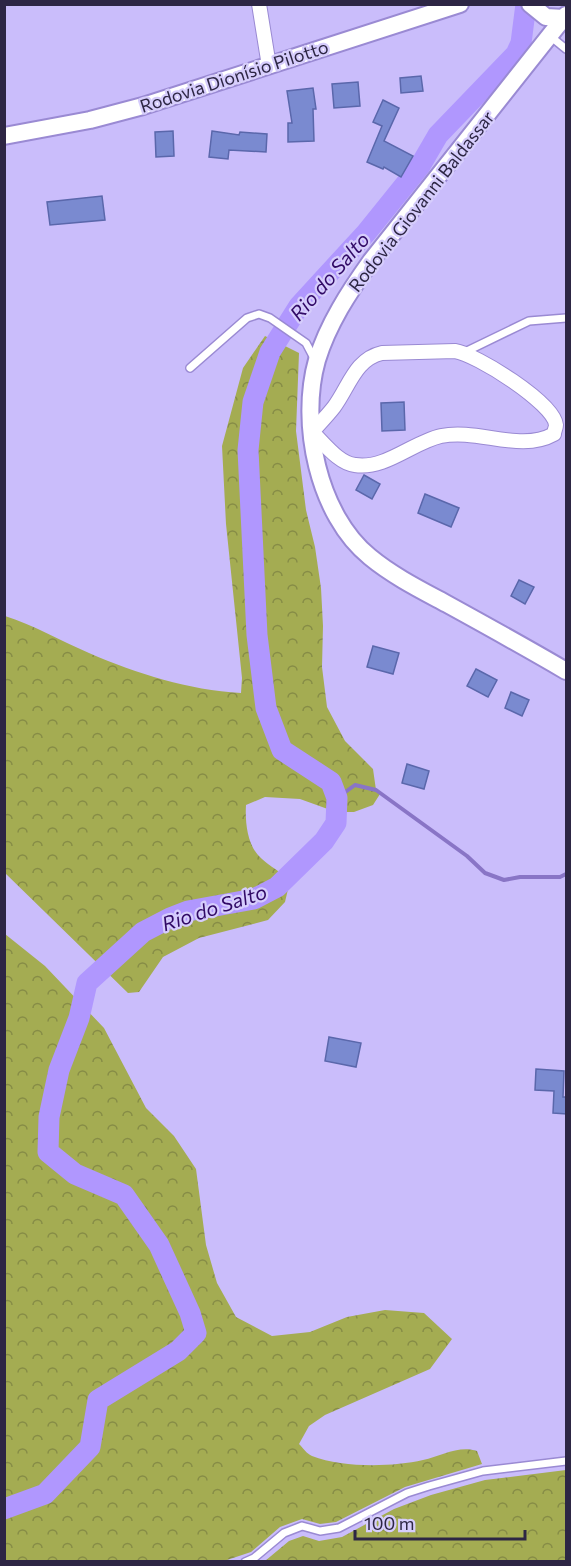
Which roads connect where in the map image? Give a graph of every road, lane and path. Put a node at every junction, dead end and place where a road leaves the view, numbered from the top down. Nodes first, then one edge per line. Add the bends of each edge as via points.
1 (259, 4) edge
2 (460, 4) edge
3 (531, 5) edge
4 (561, 12) edge
5 (549, 36) junction
6 (567, 49) edge
7 (269, 66) junction
8 (4, 136) edge
9 (567, 318) edge
10 (465, 352) junction
11 (316, 362) junction
12 (190, 368) dead end
13 (312, 432) junction
14 (567, 670) edge
15 (567, 1461) edge
16 (245, 1562) edge

1 - 7 street
2 - 7 street, Rodovia Dionísio Pilotto
3 - 4 street via 546,17
4 - 5 street, Rodovia Giovanni Baldassar
5 - 6 lane
5 - 11 street, Rodovia Giovanni Baldassar via 371,261 336,315
7 - 8 street, Rodovia Dionísio Pilotto via 143,106
9 - 10 lane via 529,321
10 - 13 street via 371,356
10 - 13 street via 499,371 539,402 552,416 554,434 543,440 522,442 471,435 442,436 379,463 358,466 339,458
11 - 12 lane via 306,343 259,314 247,318
11 - 13 street, Rodovia Giovanni Baldassar
13 - 14 street, Rodovia Giovanni Baldassar via 323,486 333,512 369,557 396,576
15 - 16 lane via 483,1471 429,1486 339,1528 320,1532 302,1526 284,1533

